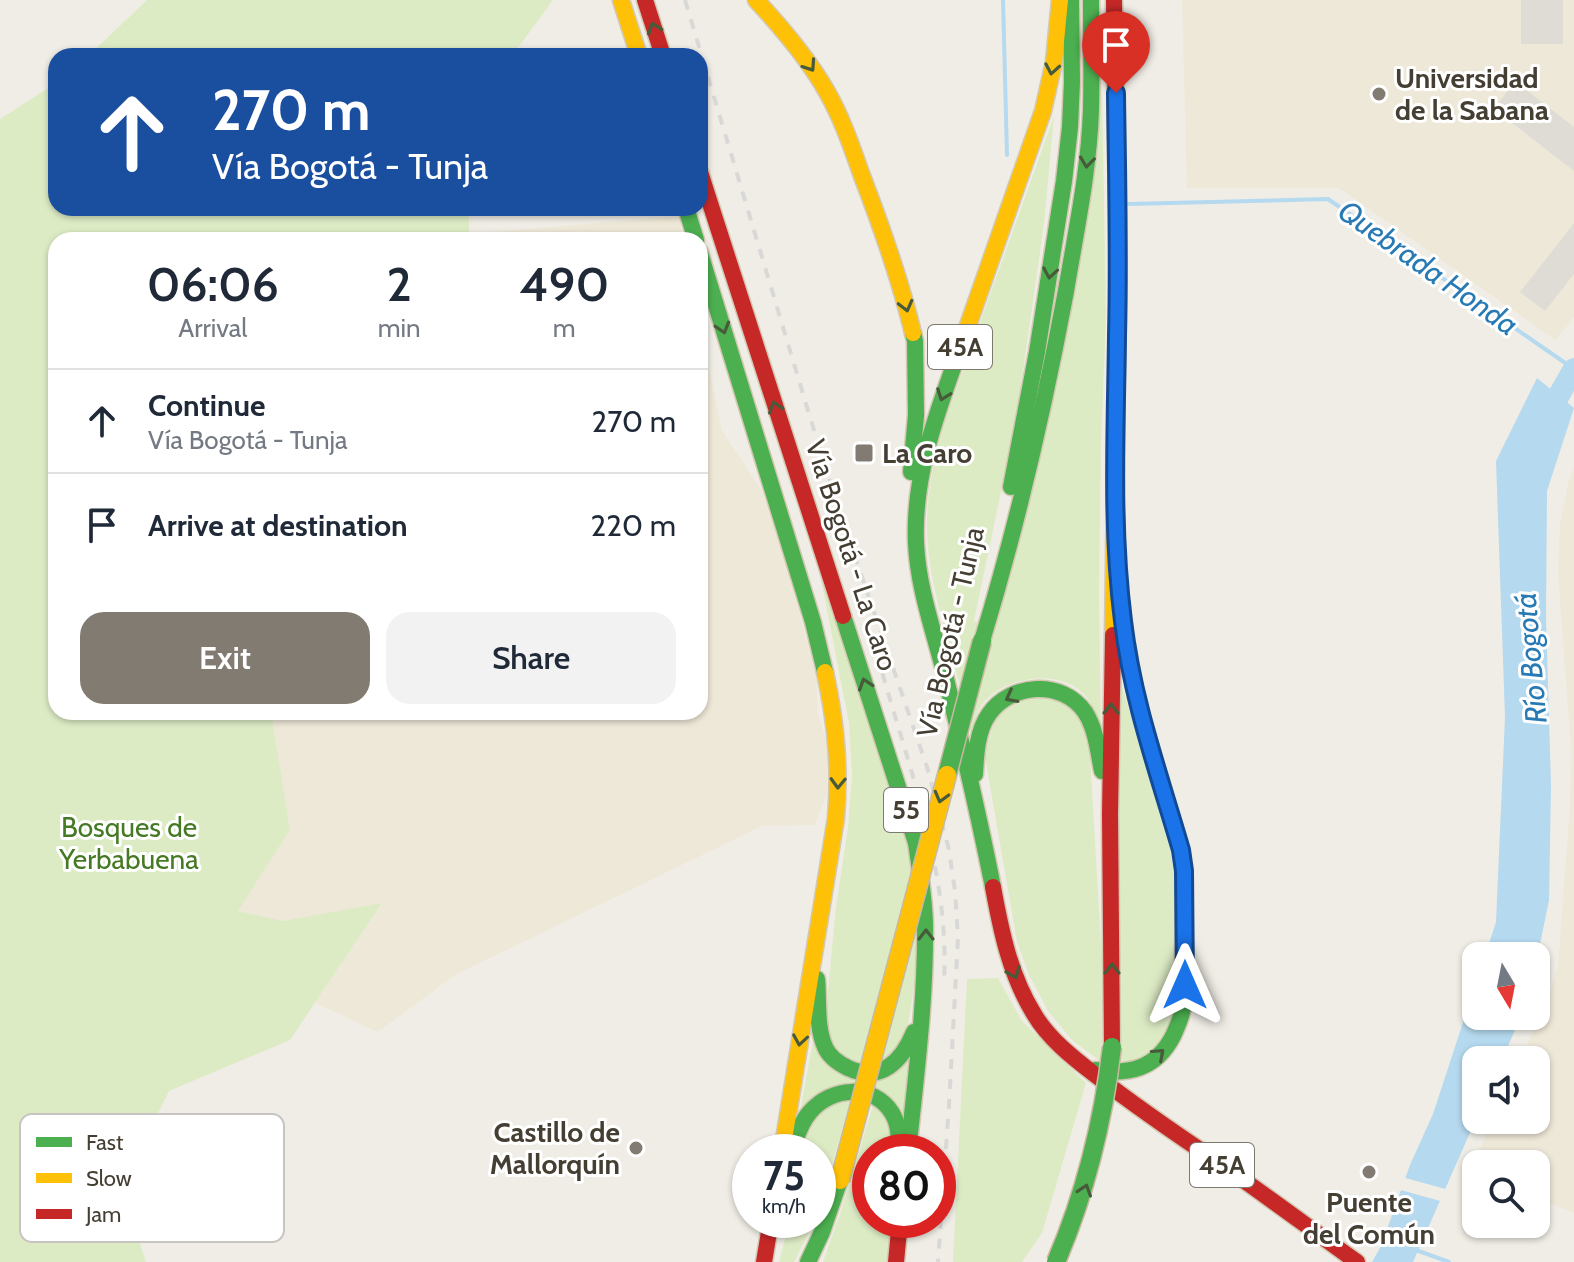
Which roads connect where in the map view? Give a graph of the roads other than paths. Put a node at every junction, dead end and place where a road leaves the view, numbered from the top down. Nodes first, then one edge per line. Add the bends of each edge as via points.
1 (621, 0) edge
2 (645, 0) edge
3 (1060, 0) edge
4 (1071, 0) edge
5 (1091, 0) edge
6 (1114, 0) edge
7 (758, 2) edge
8 (636, 48) edge
9 (660, 48) edge
10 (708, 197) edge
11 (708, 279) edge
12 (1115, 495) junction
13 (916, 542) junction
14 (982, 641) junction
15 (973, 787) junction
16 (1110, 814) junction
17 (815, 953) junction
18 (924, 990) junction
19 (1087, 1068) junction
20 (785, 1134) edge
21 (798, 1134) edge
22 (899, 1134) edge
23 (910, 1134) edge
24 (768, 1238) edge
25 (898, 1238) edge
26 (764, 1262) edge
27 (808, 1262) edge
28 (896, 1262) edge
29 (1056, 1262) edge
30 (1357, 1262) edge

1 - 8 main road
9 -> 2 main road
3 -> 13 main road, 45A via 1041,119 934,420 920,477
4 -> 14 main road, Vía Bogotá - Tunja / 55 via 1070,127 1056,240
5 -> 14 main road, 55 via 1090,125 1077,225 1031,463
6 - 12 main road
7 -> 13 main road via 827,91 902,287 915,341 911,467
18 -> 10 main road, Vía Bogotá - La Caro / 55 via 926,916 916,843
11 -> 17 main road, Vía Bogotá - La Caro via 800,574 832,705 838,794
16 -> 12 main road
19 -> 12 main road via 1123,1073 1155,1059 1178,1030 1185,985 1184,871 1128,655
13 - 15 main road, 45A
14 -> 27 main road, Vía Bogotá - Tunja / 55, bridge via 840,1180
16 -> 15 main road via 1089,720 1081,706 1054,690 1020,691 989,714
15 -> 19 main road, 45A via 1011,967 1034,1015
29 -> 16 main road, bridge via 1081,1201 1107,1095 1112,1047
17 - 18 main road via 821,1034 834,1060 848,1069 865,1074 895,1064 913,1036
17 -> 20 main road, Vía Bogotá - La Caro
18 - 23 main road, Vía Bogotá - La Caro / 55
19 - 30 main road, 45A
21 - 22 main road via 818,1104 845,1091 858,1091 885,1104
24 - 26 main road
25 - 28 main road

